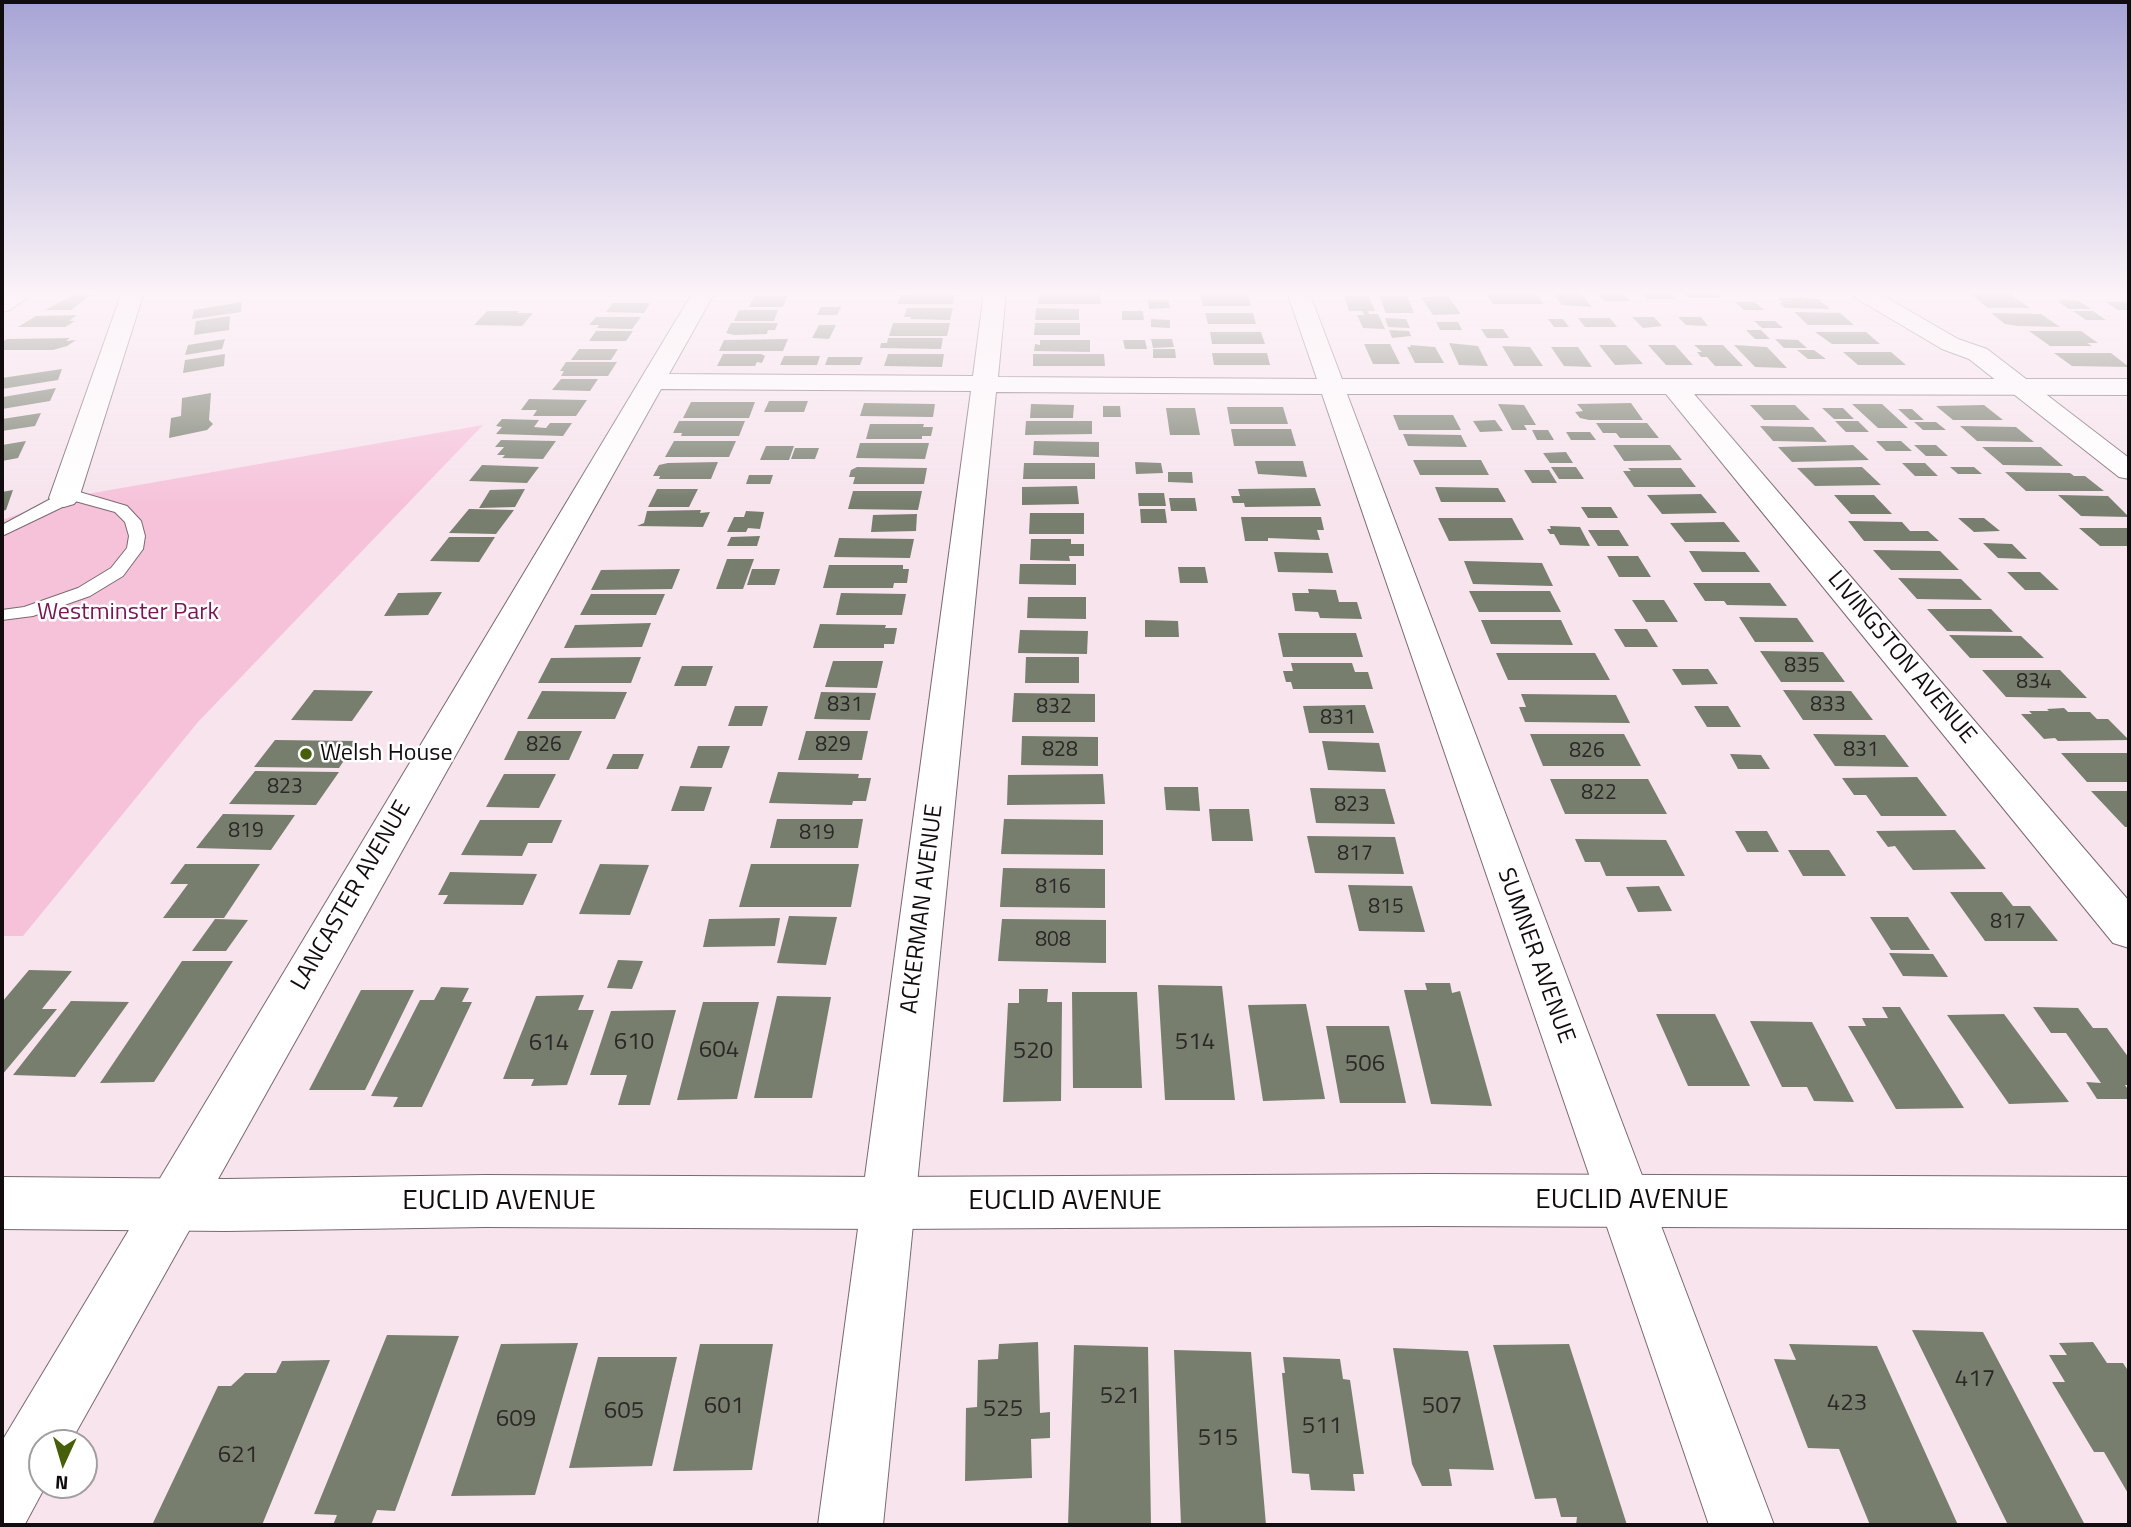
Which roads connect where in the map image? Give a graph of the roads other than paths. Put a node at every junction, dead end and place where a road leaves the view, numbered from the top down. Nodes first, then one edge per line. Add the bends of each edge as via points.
1 (109, 363) edge
2 (663, 363) edge
3 (986, 363) edge
4 (1324, 363) edge
5 (1990, 363) edge
6 (653, 381) junction
7 (983, 384) junction
8 (1332, 386) junction
9 (1673, 386) junction
10 (2019, 387) junction
11 (2129, 387) edge
12 (2129, 471) edge
13 (64, 498) junction
14 (2, 531) edge
15 (2, 615) edge
16 (2129, 931) edge
17 (1624, 1200) junction
18 (2, 1203) edge
19 (887, 1203) junction
20 (2129, 1203) edge
21 (173, 1205) junction
22 (2, 1501) edge
23 (850, 1525) edge
24 (1742, 1525) edge

1 - 13 street
2 - 6 street, LANCASTER AVENUE
3 - 7 street, ACKERMAN AVENUE
4 - 8 street, SUMNER AVENUE
5 - 10 street
6 - 7 street
6 - 21 street, LANCASTER AVENUE
7 - 8 street
7 - 19 street, ACKERMAN AVENUE
8 - 9 street
8 - 17 street, SUMNER AVENUE
9 - 10 street
9 - 16 street, LIVINGSTON AVENUE
10 - 11 street
10 - 12 street
13 - 14 lane
13 - 15 lane via 76,496 121,509 133,521 135,549 117,572 84,592 27,612
17 - 19 street, EUCLID AVENUE
17 - 20 street, EUCLID AVENUE
17 - 24 street, SUMNER AVENUE
18 - 21 street, EUCLID AVENUE
19 - 21 street, EUCLID AVENUE
19 - 23 street, ACKERMAN AVENUE
21 - 22 street, LANCASTER AVENUE

